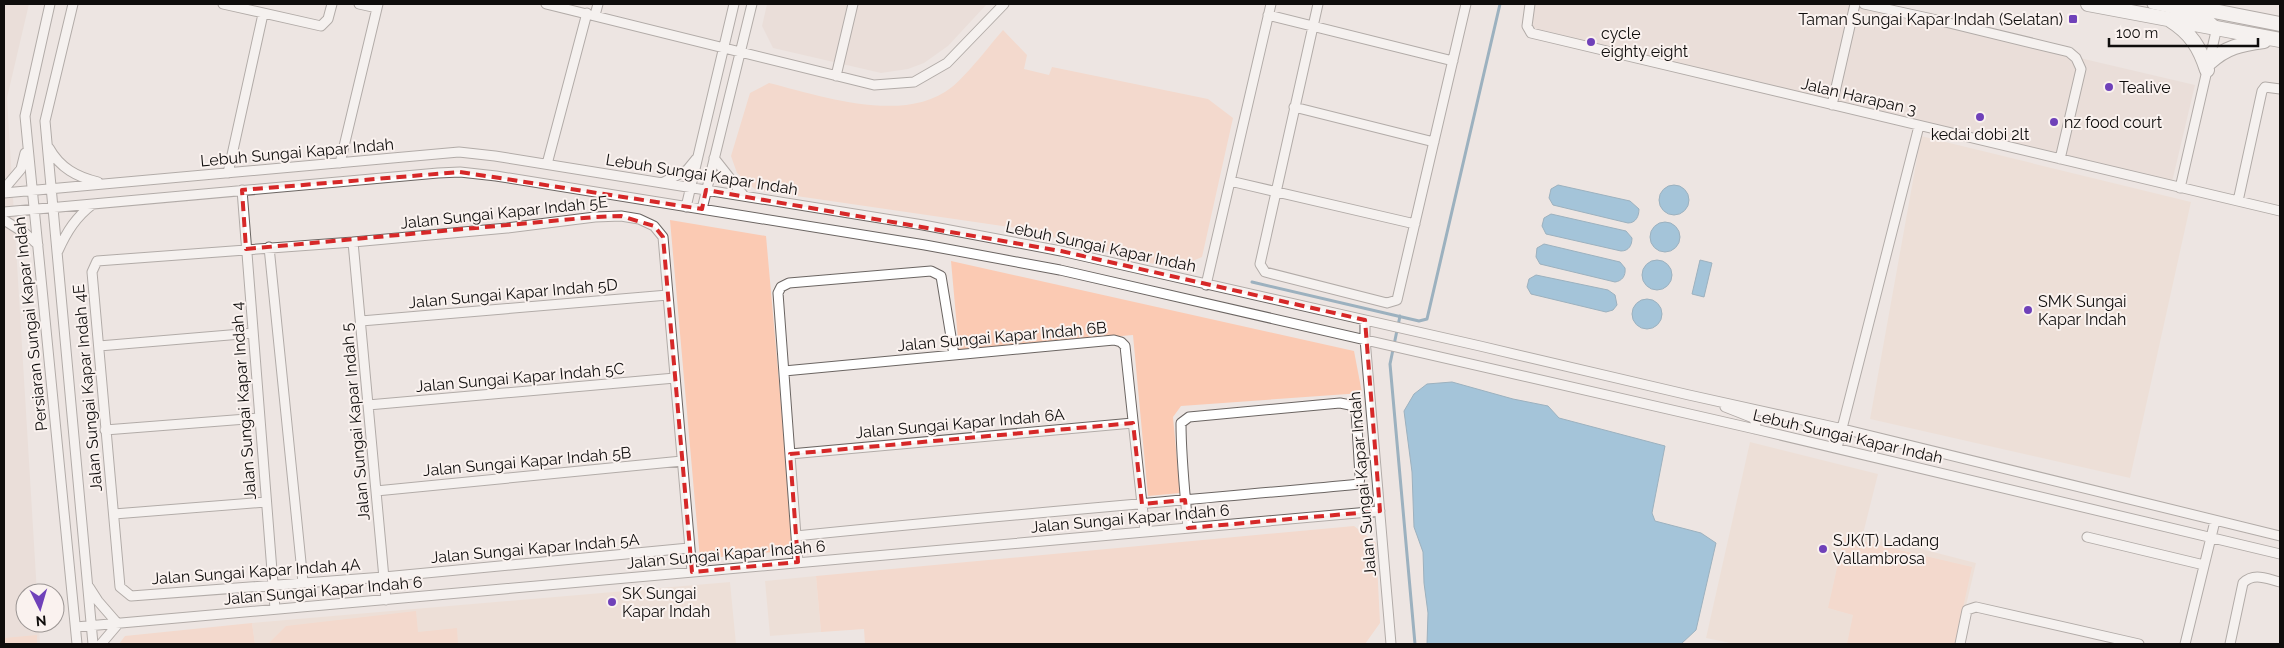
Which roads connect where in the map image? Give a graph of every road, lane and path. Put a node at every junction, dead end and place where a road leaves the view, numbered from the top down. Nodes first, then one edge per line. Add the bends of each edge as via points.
1 (50, 4) edge
2 (73, 4) edge
3 (223, 4) edge
4 (332, 4) edge
5 (359, 4) edge
6 (546, 4) edge
7 (598, 4) edge
8 (734, 4) edge
9 (752, 4) edge
10 (854, 4) edge
11 (1004, 4) edge
12 (1270, 4) edge
13 (1318, 4) edge
14 (1466, 4) edge
15 (1530, 4) edge
16 (1855, 4) edge
17 (1864, 4) edge
18 (2088, 4) edge
19 (2152, 4) edge
20 (2178, 4) edge
21 (377, 6) edge
22 (263, 14) junction
23 (591, 14) junction
24 (1268, 15) junction
25 (2166, 18) junction
26 (2280, 24) edge
27 (1312, 26) junction
28 (2217, 27) junction
29 (2279, 40) edge
30 (724, 48) junction
31 (740, 52) junction
32 (1453, 61) junction
33 (2208, 67) junction
34 (836, 76) junction
35 (2280, 89) edge
36 (1832, 105) junction
37 (1294, 107) junction
38 (1919, 126) junction
39 (1434, 142) junction
40 (47, 144) junction
41 (26, 149) junction
42 (698, 156) junction
43 (714, 158) junction
44 (2060, 159) junction
45 (340, 163) junction
46 (547, 164) junction
47 (228, 173) junction
48 (1230, 181) junction
49 (662, 183) junction
50 (104, 184) junction
51 (4, 188) edge
52 (691, 188) junction
53 (2180, 188) junction
54 (51, 189) junction
55 (31, 190) junction
56 (242, 190) junction
57 (706, 190) junction
58 (1275, 191) junction
59 (4, 193) edge
60 (744, 196) junction
61 (2238, 201) junction
62 (93, 203) junction
63 (53, 207) junction
64 (686, 207) junction
65 (34, 209) junction
66 (702, 209) junction
67 (2280, 211) edge
68 (4, 212) edge
69 (4, 220) edge
70 (1415, 224) junction
71 (353, 242) junction
72 (38, 245) junction
73 (269, 247) junction
74 (246, 249) junction
75 (57, 254) junction
76 (1206, 285) junction
77 (668, 295) junction
78 (1366, 320) junction
79 (360, 321) junction
80 (253, 333) junction
81 (1365, 339) junction
82 (99, 346) junction
83 (954, 355) junction
84 (784, 371) junction
85 (675, 378) junction
86 (1707, 398) junction
87 (368, 406) junction
88 (259, 418) junction
89 (1133, 423) junction
90 (1755, 429) junction
91 (1843, 429) junction
92 (105, 430) junction
93 (1837, 448) junction
94 (790, 454) junction
95 (682, 461) junction
96 (376, 490) junction
97 (1186, 500) junction
98 (266, 502) junction
99 (1142, 504) junction
100 (1380, 511) junction
101 (114, 514) junction
102 (2215, 521) junction
103 (1188, 528) junction
104 (1145, 532) junction
105 (796, 536) junction
106 (2280, 536) edge
107 (2087, 537) dead end
108 (2210, 538) junction
109 (689, 548) junction
110 (2280, 554) edge
111 (798, 562) junction
112 (2204, 565) junction
113 (692, 572) junction
114 (384, 577) junction
115 (303, 582) junction
116 (2280, 582) edge
117 (273, 584) junction
118 (88, 586) junction
119 (131, 596) joint
120 (386, 600) junction
121 (275, 609) junction
122 (118, 624) junction
123 (91, 626) junction
124 (76, 627) junction
125 (77, 644) edge
126 (93, 644) edge
127 (101, 644) edge
128 (1391, 644) edge
129 (1960, 644) edge
130 (2139, 644) edge
131 (2184, 644) edge
132 (2230, 644) edge

1 - 41 street, Persiaran Sungai Kapar Indah via 24,116
2 - 40 street, Persiaran Sungai Kapar Indah via 45,121
3 - 22 street
4 - 22 street via 328,19 322,26
5 - 21 street
6 - 23 street
7 - 23 street
8 - 30 street
9 - 31 street
10 - 34 street
11 - 34 street via 947,63 914,82 874,85
12 - 24 street
13 - 27 street
14 - 32 street
15 - 36 street, Jalan Harapan 3 via 1526,26 1532,33
16 - 36 street
17 - 44 street via 2069,52 2082,69
18 - 25 highway
19 - 28 street via 2205,16
20 - 26 highway
21 - 45 street
22 - 47 street
23 - 30 street
23 - 46 street
24 - 27 street
24 - 48 street
25 - 28 highway
25 - 33 highway via 2189,34
26 - 28 street via 2240,20
27 - 32 street
27 - 37 street
28 - 29 highway
28 - 33 street
29 - 33 highway via 2233,46 2219,53
30 - 31 street
30 - 42 street
31 - 34 street
31 - 43 street
32 - 39 street
33 - 53 street
35 - 61 street via 2265,87 2262,91
36 - 38 street, Jalan Harapan 3
37 - 39 street
37 - 58 street
38 - 44 street, Jalan Harapan 3
38 - 91 street
39 - 70 street
40 - 50 street via 55,159 68,170
40 - 54 street, Persiaran Sungai Kapar Indah
41 - 51 street via 20,169
41 - 55 street, Persiaran Sungai Kapar Indah
42 - 49 street via 687,170
42 - 52 street
43 - 57 street
43 - 60 street
44 - 53 street, Jalan Harapan 3
45 - 46 street, Lebuh Sungai Kapar Indah via 459,152
45 - 47 street, Lebuh Sungai Kapar Indah
46 - 49 street, Lebuh Sungai Kapar Indah
47 - 50 street, Lebuh Sungai Kapar Indah
48 - 58 street
48 - 76 street
49 - 52 street, Lebuh Sungai Kapar Indah
50 - 54 street, Lebuh Sungai Kapar Indah
52 - 57 street, Lebuh Sungai Kapar Indah
52 - 64 street
53 - 61 street, Jalan Harapan 3
54 - 55 street, Lebuh Sungai Kapar Indah
54 - 63 street, Persiaran Sungai Kapar Indah
55 - 59 street, Lebuh Sungai Kapar Indah
55 - 65 street, Persiaran Sungai Kapar Indah
56 - 62 street, Lebuh Sungai Kapar Indah
56 - 64 street, Lebuh Sungai Kapar Indah via 460,172
56 - 74 street, Jalan Sungai Kapar Indah 4
57 - 60 street, Lebuh Sungai Kapar Indah
57 - 66 street
58 - 70 street
58 - 70 street via 1260,264 1265,272 1387,303 1397,300
60 - 76 street, Lebuh Sungai Kapar Indah via 1061,251
61 - 67 street, Jalan Harapan 3
62 - 63 street, Lebuh Sungai Kapar Indah
62 - 75 street via 69,228
63 - 65 street, Lebuh Sungai Kapar Indah
63 - 75 street, Persiaran Sungai Kapar Indah
64 - 66 street, Lebuh Sungai Kapar Indah
65 - 68 street, Lebuh Sungai Kapar Indah
65 - 72 street, Persiaran Sungai Kapar Indah
66 - 81 street, Lebuh Sungai Kapar Indah via 1060,270
69 - 72 street
71 - 73 street, Jalan Sungai Kapar Indah 5E
71 - 77 street, Jalan Sungai Kapar Indah 5E via 595,217 640,219 654,226 662,237
71 - 79 street, Jalan Sungai Kapar Indah 5
72 - 124 street, Persiaran Sungai Kapar Indah
73 - 74 street, Jalan Sungai Kapar Indah 5E
73 - 115 street
74 - 80 street, Jalan Sungai Kapar Indah 4
74 - 82 street, Jalan Sungai Kapar Indah 4E via 97,261 92,272
75 - 118 street, Persiaran Sungai Kapar Indah
76 - 78 street, Lebuh Sungai Kapar Indah
77 - 79 street, Jalan Sungai Kapar Indah 5D
77 - 85 street, Jalan Sungai Kapar Indah 5E
78 - 81 street, Jalan Sungai Kapar Indah
78 - 86 street, Lebuh Sungai Kapar Indah
79 - 87 street, Jalan Sungai Kapar Indah 5
80 - 82 street
80 - 88 street, Jalan Sungai Kapar Indah 4
81 - 90 street, Lebuh Sungai Kapar Indah
81 - 100 street, Jalan Sungai Kapar Indah
82 - 92 street, Jalan Sungai Kapar Indah 4E
83 - 84 street, Jalan Sungai Kapar Indah 6B
83 - 84 street, Jalan Sungai Kapar Indah 6 via 941,276 937,273 788,283 778,293
83 - 89 street, Jalan Sungai Kapar Indah 6B via 1120,342 1124,346
84 - 94 street, Jalan Sungai Kapar Indah 6
85 - 87 street, Jalan Sungai Kapar Indah 5C
85 - 95 street, Jalan Sungai Kapar Indah 5E
86 - 90 street via 1753,418
86 - 91 street, Lebuh Sungai Kapar Indah
87 - 96 street, Jalan Sungai Kapar Indah 5
88 - 92 street
88 - 98 street, Jalan Sungai Kapar Indah 4
89 - 94 street, Jalan Sungai Kapar Indah 6A
89 - 99 street, Jalan Sungai Kapar Indah 6B
90 - 93 street, Lebuh Sungai Kapar Indah
91 - 93 street
91 - 102 street, Lebuh Sungai Kapar Indah
92 - 101 street, Jalan Sungai Kapar Indah 4E
93 - 108 street, Lebuh Sungai Kapar Indah
94 - 105 street, Jalan Sungai Kapar Indah 6
95 - 96 street, Jalan Sungai Kapar Indah 5B
95 - 109 street, Jalan Sungai Kapar Indah 5E
96 - 114 street, Jalan Sungai Kapar Indah 5
97 - 97 street, Jalan Sungai Kapar Indah 6 via 1359,484 1356,411 1350,405 1340,403 1190,417 1181,423
97 - 99 street, Jalan Sungai Kapar Indah 6
97 - 103 street
98 - 101 street
98 - 117 street, Jalan Sungai Kapar Indah 4
99 - 104 street, Jalan Sungai Kapar Indah 6B
99 - 105 street, Jalan Sungai Kapar Indah 6
100 - 103 street, Jalan Sungai Kapar Indah 6
100 - 128 street, Jalan Sungai Kapar Indah
101 - 119 street, Jalan Sungai Kapar Indah 4E via 120,586
102 - 106 street, Lebuh Sungai Kapar Indah
102 - 108 street
103 - 104 street, Jalan Sungai Kapar Indah 6
104 - 111 street, Jalan Sungai Kapar Indah 6
105 - 111 street
107 - 112 street
108 - 110 street, Lebuh Sungai Kapar Indah
108 - 112 street
109 - 113 street, Jalan Sungai Kapar Indah 5E
109 - 114 street, Jalan Sungai Kapar Indah 5A
111 - 113 street, Jalan Sungai Kapar Indah 6
112 - 131 street
113 - 120 street, Jalan Sungai Kapar Indah 6
114 - 115 street, Jalan Sungai Kapar Indah 4A
114 - 120 street, Jalan Sungai Kapar Indah 5
115 - 117 street, Jalan Sungai Kapar Indah 4A
116 - 132 street via 2254,576 2243,583
117 - 119 street, Jalan Sungai Kapar Indah 4A
117 - 121 street, Jalan Sungai Kapar Indah 4
118 - 122 street
118 - 123 street, Persiaran Sungai Kapar Indah
120 - 121 street, Jalan Sungai Kapar Indah 6
121 - 122 street, Jalan Sungai Kapar Indah 6
122 - 123 street, Jalan Sungai Kapar Indah 6
122 - 127 street
123 - 124 street, Jalan Sungai Kapar Indah 6
123 - 126 street, Persiaran Sungai Kapar Indah
124 - 125 street, Persiaran Sungai Kapar Indah
129 - 130 street via 1967,610 1976,607

